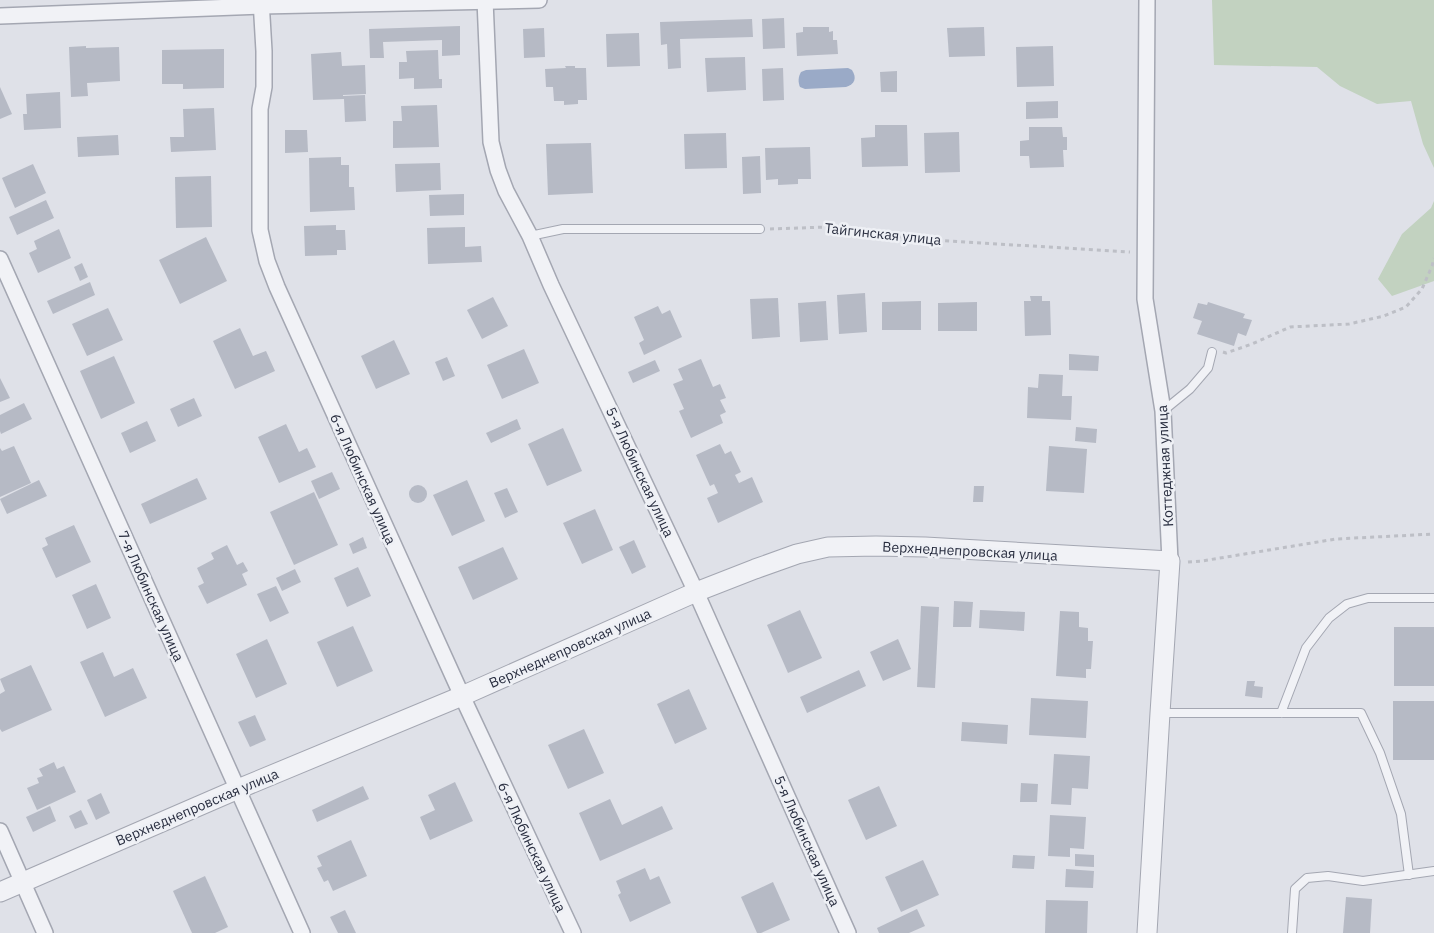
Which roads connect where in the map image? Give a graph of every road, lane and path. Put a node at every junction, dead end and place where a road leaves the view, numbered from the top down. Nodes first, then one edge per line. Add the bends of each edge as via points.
1 (539, 0) edge
2 (1147, 0) edge
3 (485, 1) edge
4 (261, 3) edge
5 (10, 10) edge
6 (760, 229) joint
7 (530, 236) junction
8 (1146, 253) junction
9 (1434, 258) edge
10 (0, 259) edge
11 (1212, 352) joint
12 (1163, 411) junction
13 (1434, 534) edge
14 (1170, 562) junction
15 (696, 592) junction
16 (1434, 598) edge
17 (462, 696) junction
18 (1281, 712) junction
19 (1160, 713) junction
20 (238, 789) junction
21 (0, 831) edge
22 (1434, 871) edge
23 (1409, 875) junction
24 (22, 882) junction
25 (0, 892) edge
26 (45, 933) edge
27 (302, 933) edge
28 (573, 933) edge
29 (848, 933) edge
30 (1148, 933) edge
31 (1292, 933) edge

1 - 3 street
2 - 8 street, Коттеджная улица
3 - 4 street
3 - 7 street, 5-я Любинская улица via 491,142 506,191
4 - 5 street
4 - 17 street, 6-я Любинская улица via 264,87 260,109 260,230 267,260
6 - 7 lane via 563,229
6 - 8 path, Тайгинская улица via 827,227 916,239
7 - 15 street, 5-я Любинская улица
8 - 12 street, Коттеджная улица via 1146,299
9 - 11 path via 1422,289 1406,307 1350,324 1290,327 1252,344 1226,352
10 - 20 street, 7-я Любинская улица
11 - 12 lane via 1208,368 1190,389
12 - 14 street, Коттеджная улица
13 - 14 path via 1336,538 1202,561
14 - 15 street, Верхнеднепровская улица via 925,547 828,547 797,554
14 - 19 street, Коттеджная улица
15 - 17 street, Верхнеднепровская улица
15 - 29 street, 5-я Любинская улица
16 - 18 lane via 1368,598 1347,604 1329,618 1306,648
17 - 20 street, Верхнеднепровская улица
17 - 28 street, 6-я Любинская улица
18 - 19 lane
18 - 23 lane via 1361,713 1380,753 1402,814
19 - 30 street, Коттеджная улица
20 - 24 street, Верхнеднепровская улица
20 - 27 street, 7-я Любинская улица
21 - 24 street
22 - 23 lane
23 - 31 lane via 1363,881 1328,876 1307,878 1295,889
24 - 25 street, Верхнеднепровская улица
24 - 26 street

